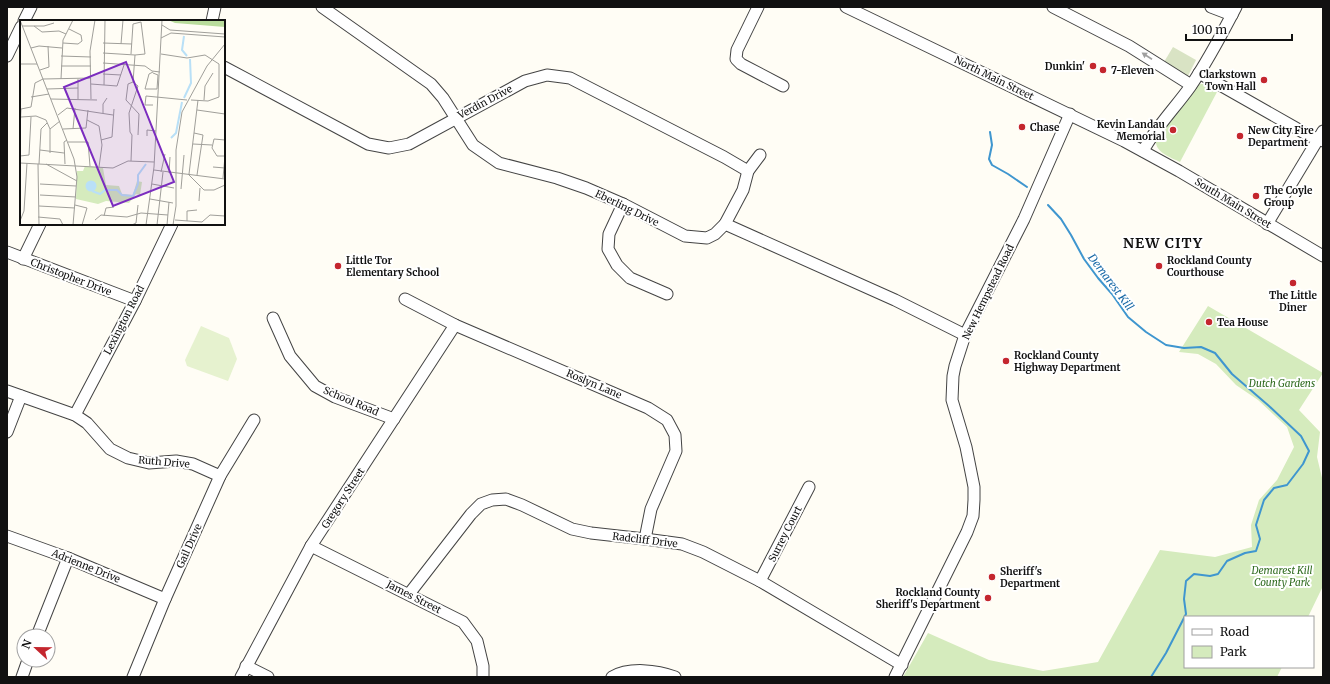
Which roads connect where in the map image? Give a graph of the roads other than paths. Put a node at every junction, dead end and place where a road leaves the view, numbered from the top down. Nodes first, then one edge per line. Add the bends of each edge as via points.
1 (31, 7) edge
2 (214, 7) edge
3 (322, 7) edge
4 (758, 7) edge
5 (846, 7) edge
6 (1053, 7) edge
7 (1211, 7) edge
8 (1234, 11) edge
9 (24, 20) edge
10 (212, 20) edge
11 (20, 31) edge
12 (7, 56) edge
13 (225, 69) edge
14 (1199, 73) junction
15 (783, 86) dead end
16 (1191, 86) junction
17 (1070, 114) junction
18 (457, 118) junction
19 (1322, 137) edge
20 (1143, 151) junction
21 (760, 155) dead end
22 (748, 171) junction
23 (623, 204) junction
24 (725, 224) junction
25 (1267, 224) junction
26 (40, 225) edge
27 (172, 225) edge
28 (7, 252) edge
29 (1323, 256) edge
30 (23, 259) junction
31 (667, 294) dead end
32 (405, 299) dead end
33 (135, 301) junction
34 (273, 318) dead end
35 (455, 325) junction
36 (965, 335) junction
37 (7, 391) edge
38 (20, 396) junction
39 (75, 415) junction
40 (394, 419) junction
41 (254, 420) dead end
42 (7, 432) edge
43 (220, 476) junction
44 (809, 487) dead end
45 (7, 536) edge
46 (646, 539) junction
47 (311, 546) junction
48 (68, 558) junction
49 (760, 581) junction
50 (409, 594) junction
51 (165, 599) junction
52 (40, 628) edge
53 (902, 665) junction
54 (246, 666) junction
55 (133, 677) edge
56 (242, 677) edge
57 (268, 677) edge
58 (483, 677) edge
59 (612, 677) edge
60 (675, 677) edge
61 (895, 677) edge

1 - 9 street
2 - 10 street
3 - 18 street, Eberling Drive via 432,84
4 - 15 street via 737,50 736,59
5 - 17 street, North Main Street
16 -> 6 street via 1136,50
7 - 8 street
8 - 14 street
11 - 12 street
13 - 18 street, Verdin Drive via 368,144 389,148 409,144
14 - 16 street
14 - 19 street via 1308,135
16 - 20 street
17 - 20 street, North Main Street
17 - 36 street, New Hempstead Road via 1024,219
18 - 22 street, Verdin Drive via 524,81 546,75 570,78
18 - 23 street, Eberling Drive via 473,145 498,163 557,178
19 - 25 street
20 - 25 street, South Main Street
21 - 22 street
22 - 24 street via 743,190
23 - 24 street, Eberling Drive via 685,236 707,238
23 - 31 street via 609,234 608,249 617,265 630,278
24 - 36 street via 895,300
25 - 29 street, South Main Street
26 - 30 street
27 - 33 street, Lexington Road
28 - 30 street, Christopher Drive
30 - 33 street, Christopher Drive
32 - 35 street, Roslyn Lane
33 - 39 street, Lexington Road
34 - 40 street, School Road via 290,356 315,386 335,397
35 - 40 street, Gregory Street
35 - 46 street, Roslyn Lane via 648,408 667,420 675,436 676,450 651,509
36 - 53 street, New Hempstead Road via 953,376 952,400 966,447 974,487 972,516 967,532
37 - 38 street, Ruth Drive
38 - 39 street, Ruth Drive
38 - 42 street
39 - 43 street, Ruth Drive via 87,423 110,449 128,458 149,463 176,461 193,464
40 - 47 street, Gregory Street
41 - 43 street, Gail Drive
43 - 51 street, Gail Drive
44 - 49 street, Surrey Court
45 - 48 street, Adrienne Drive
46 - 49 street, Radcliff Drive via 682,544
46 - 50 street, Radcliff Drive via 572,529 522,504 506,499 492,500 482,504 471,514
47 - 50 street, James Street
47 - 54 street, Gregory Street
48 - 51 street, Adrienne Drive
48 - 52 street
49 - 53 street, Radcliff Drive
50 - 58 street, James Street via 463,622 477,641
51 - 55 street, Gail Drive
53 - 61 street, New Hempstead Road
54 - 56 street, Gregory Street
54 - 57 street
59 - 60 street via 619,673 642,670

